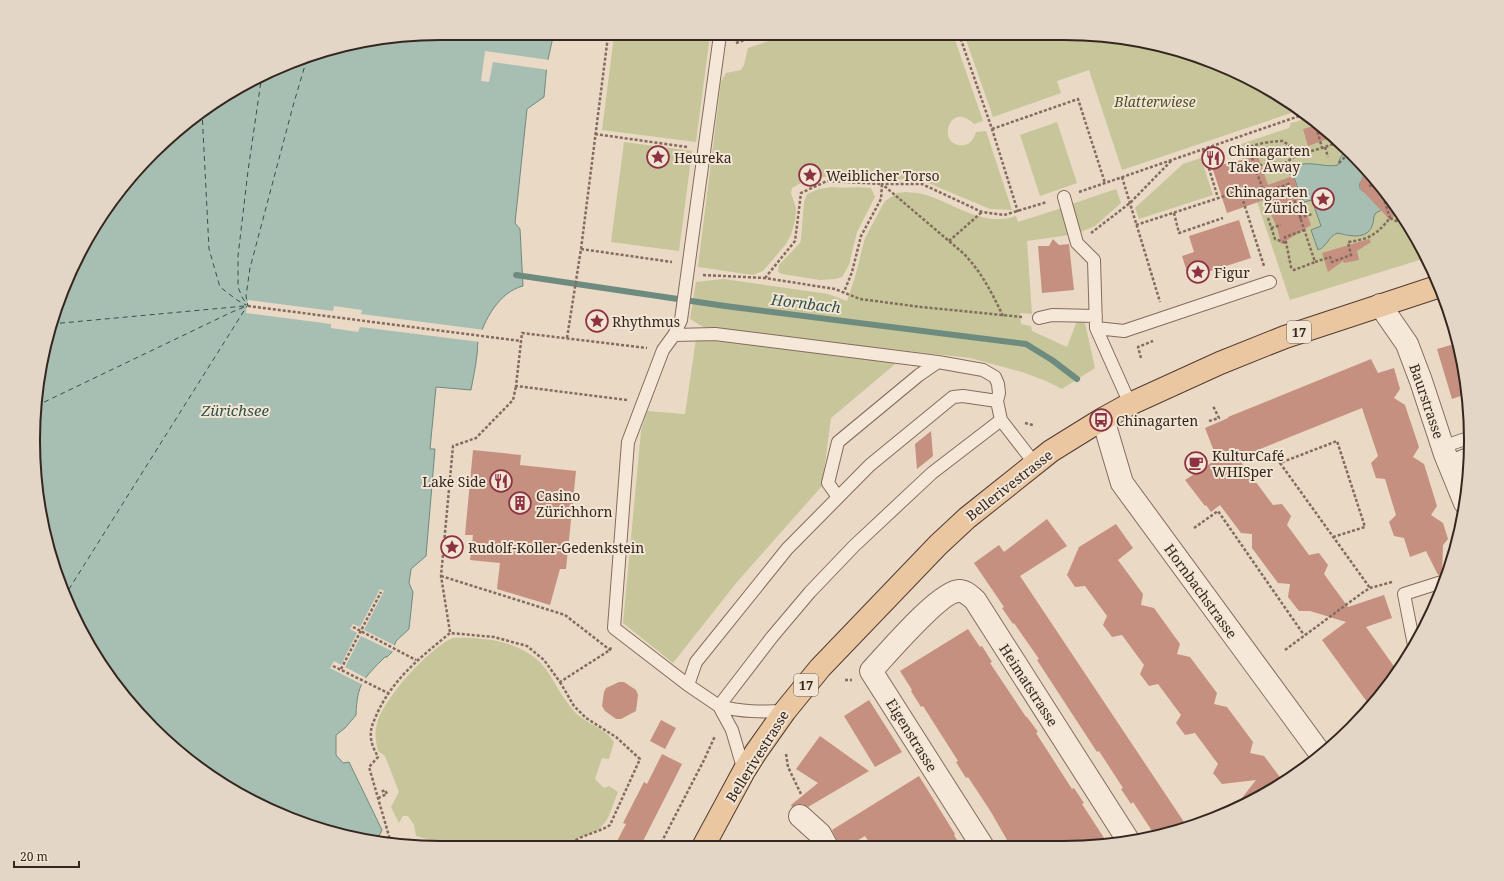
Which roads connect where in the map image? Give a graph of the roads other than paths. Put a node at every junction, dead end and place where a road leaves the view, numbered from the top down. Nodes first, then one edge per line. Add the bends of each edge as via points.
1 (719, 40) edge
2 (1064, 197) road end
3 (1270, 282) road end
4 (1434, 288) edge
5 (1380, 305) junction
6 (1096, 316) junction
7 (1038, 318) road end
8 (1096, 328) junction
9 (674, 335) junction
10 (938, 362) junction
11 (998, 401) junction
12 (1130, 404) junction
13 (1103, 419) junction
14 (1001, 420) junction
15 (1464, 447) edge
16 (1463, 456) edge
17 (1453, 462) edge
18 (1035, 464) junction
19 (1461, 490) edge
20 (838, 497) junction
21 (1438, 583) edge
22 (910, 630) joint
23 (1412, 637) edge
24 (688, 685) junction
25 (719, 706) junction
26 (784, 711) junction
27 (1318, 750) edge
28 (744, 771) junction
29 (800, 816) dead end
30 (1126, 836) edge
31 (706, 841) edge
32 (824, 841) edge
33 (979, 841) edge

1 - 9 lane via 681,320
2 - 6 lane via 1077,243 1094,260
3 - 8 lane via 1124,331
4 - 5 main road, Bellerivestrasse / 17
5 - 12 main road, Bellerivestrasse / 17 via 1285,337
5 - 17 street, Baurstrasse via 1407,344
6 - 7 lane via 1052,315
6 - 8 lane
8 - 12 lane
9 - 10 lane via 715,334
9 - 24 lane via 663,350 628,442 614,628
10 - 11 lane via 990,373 998,384
10 - 20 lane via 838,442 828,483
11 - 14 lane
11 - 20 lane via 953,397 870,465
12 - 13 main road, Bellerivestrasse / 17
13 - 18 main road, Bellerivestrasse / 17 via 1051,451
13 - 27 street, Hornbachstrasse via 1122,483
14 - 18 lane
14 - 25 lane via 932,473 854,546 810,592
15 - 17 lane
16 - 17 lane
17 - 19 street, Baurstrasse
18 - 26 main road, Bellerivestrasse / 17 via 967,518 938,545 837,648
20 - 24 lane via 787,549 701,655
21 - 23 lane via 1404,594
22 - 30 street, Heimatstrasse via 943,598 958,591 967,593 975,600
22 - 33 street, Eigenstrasse via 871,670
24 - 25 lane
25 - 26 lane via 748,712
25 - 28 lane via 732,730
26 - 28 main road, Bellerivestrasse / 17
28 - 31 main road, Bellerivestrasse / 17
29 - 32 street via 820,834

